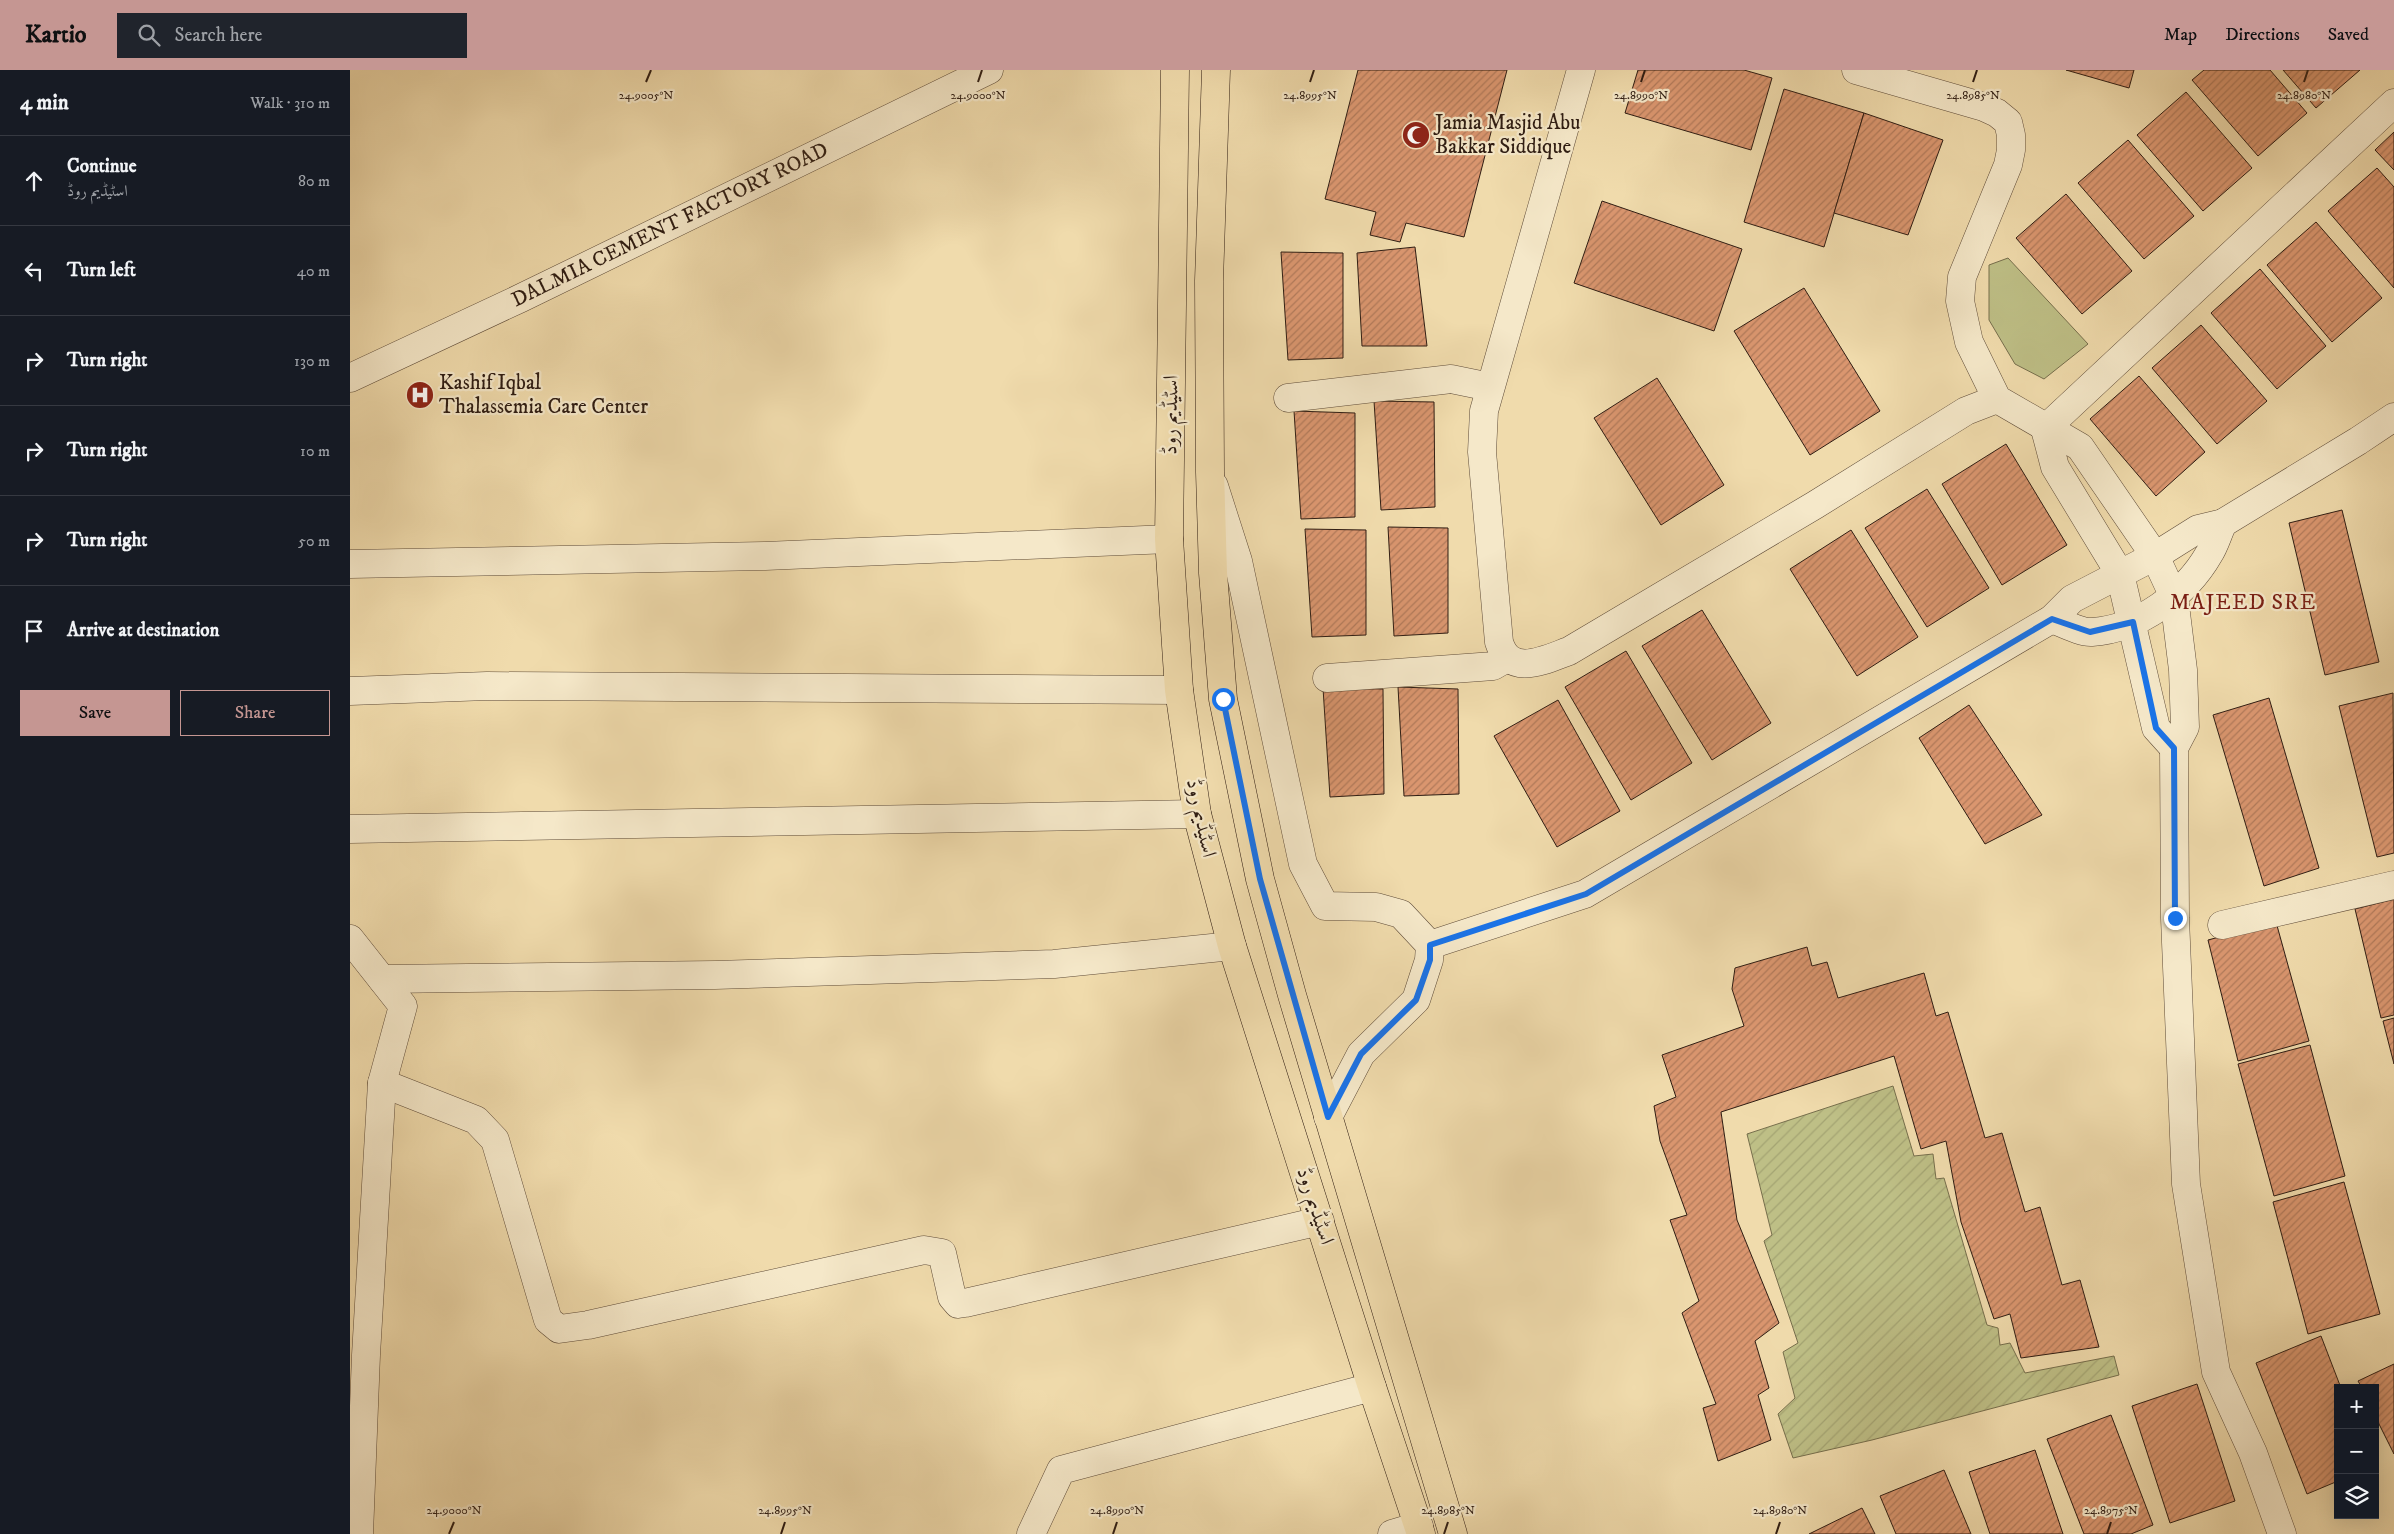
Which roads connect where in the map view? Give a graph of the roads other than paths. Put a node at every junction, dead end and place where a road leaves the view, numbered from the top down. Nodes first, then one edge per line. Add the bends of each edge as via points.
1 (989, 70) edge
2 (1174, 70) edge
3 (1216, 70) edge
4 (1581, 70) edge
5 (1856, 70) edge
6 (2394, 103) edge
7 (350, 378) edge
8 (1490, 387) junction
9 (1288, 398) dead end
10 (1997, 399) junction
11 (2394, 416) edge
12 (2045, 429) junction
13 (1210, 472) junction
14 (2223, 523) junction
15 (1169, 539) junction
16 (2155, 556) junction
17 (350, 564) edge
18 (2120, 574) junction
19 (2174, 597) junction
20 (2052, 619) junction
21 (2133, 622) junction
22 (1507, 658) junction
23 (1326, 678) dead end
24 (1179, 690) junction
25 (350, 691) edge
26 (2174, 748) junction
27 (1197, 814) junction
28 (350, 829) edge
29 (2394, 885) edge
30 (2222, 926) dead end
31 (350, 939) edge
32 (1430, 945) junction
33 (1232, 946) junction
34 (382, 979) junction
35 (382, 1083) junction
36 (1328, 1117) junction
37 (1320, 1221) junction
38 (1372, 1386) junction
39 (1420, 1530) edge
40 (359, 1534) edge
41 (1031, 1534) edge
42 (1392, 1534) edge
43 (1453, 1534) edge
44 (2282, 1534) edge

1 - 7 street, DALMIA CEMENT FACTORY ROAD via 539,290
2 - 15 main road, اسٹیڈیم روڈ
3 - 13 main road, اسٹیڈیم روڈ via 1209,281
4 - 8 street
5 - 10 street via 1984,107 1997,112 2008,122 2011,134 2008,165 1962,277 1960,301 1969,342
6 - 12 street
8 - 9 street via 1451,379
8 - 22 street via 1484,411 1482,452 1499,642
10 - 12 street
10 - 22 street via 1966,411 1569,651 1538,662 1521,664
11 - 14 street
12 - 16 street via 2080,447
12 - 18 street via 2055,467
13 - 32 street via 1238,562 1303,864 1325,906 1376,907 1401,914
13 - 36 main road, اسٹیڈیم روڈ via 1213,573 1223,699 1260,879
14 - 16 street via 2198,529
14 - 19 street via 2209,554
15 - 17 street via 765,556
15 - 24 main road, اسٹیڈیم روڈ
16 - 18 street
16 - 19 street
18 - 20 street via 2072,599
18 - 21 street
19 - 21 street
19 - 26 street via 2186,726
20 - 21 street via 2090,632
20 - 32 street via 1586,894
21 - 26 street via 2156,728
22 - 23 street via 1486,667
24 - 25 street via 487,686
24 - 27 main road, اسٹیڈیم روڈ
26 - 44 street via 2175,918 2186,1184 2216,1372 2253,1453
27 - 28 street
27 - 33 main road, اسٹیڈیم روڈ
29 - 30 street
31 - 34 street
32 - 36 street via 1430,960 1416,1000 1361,1054
33 - 34 street via 1054,964 715,975
33 - 37 main road, اسٹیڈیم روڈ
34 - 35 street via 403,1006
35 - 37 street via 476,1120 494,1140 548,1320 559,1329 924,1250 942,1253 952,1297 958,1304
35 - 40 street
36 - 43 main road, اسٹیڈیم روڈ
37 - 38 main road, اسٹیڈیم روڈ
38 - 39 main road, اسٹیڈیم روڈ
38 - 41 street via 1061,1470
39 - 42 street

